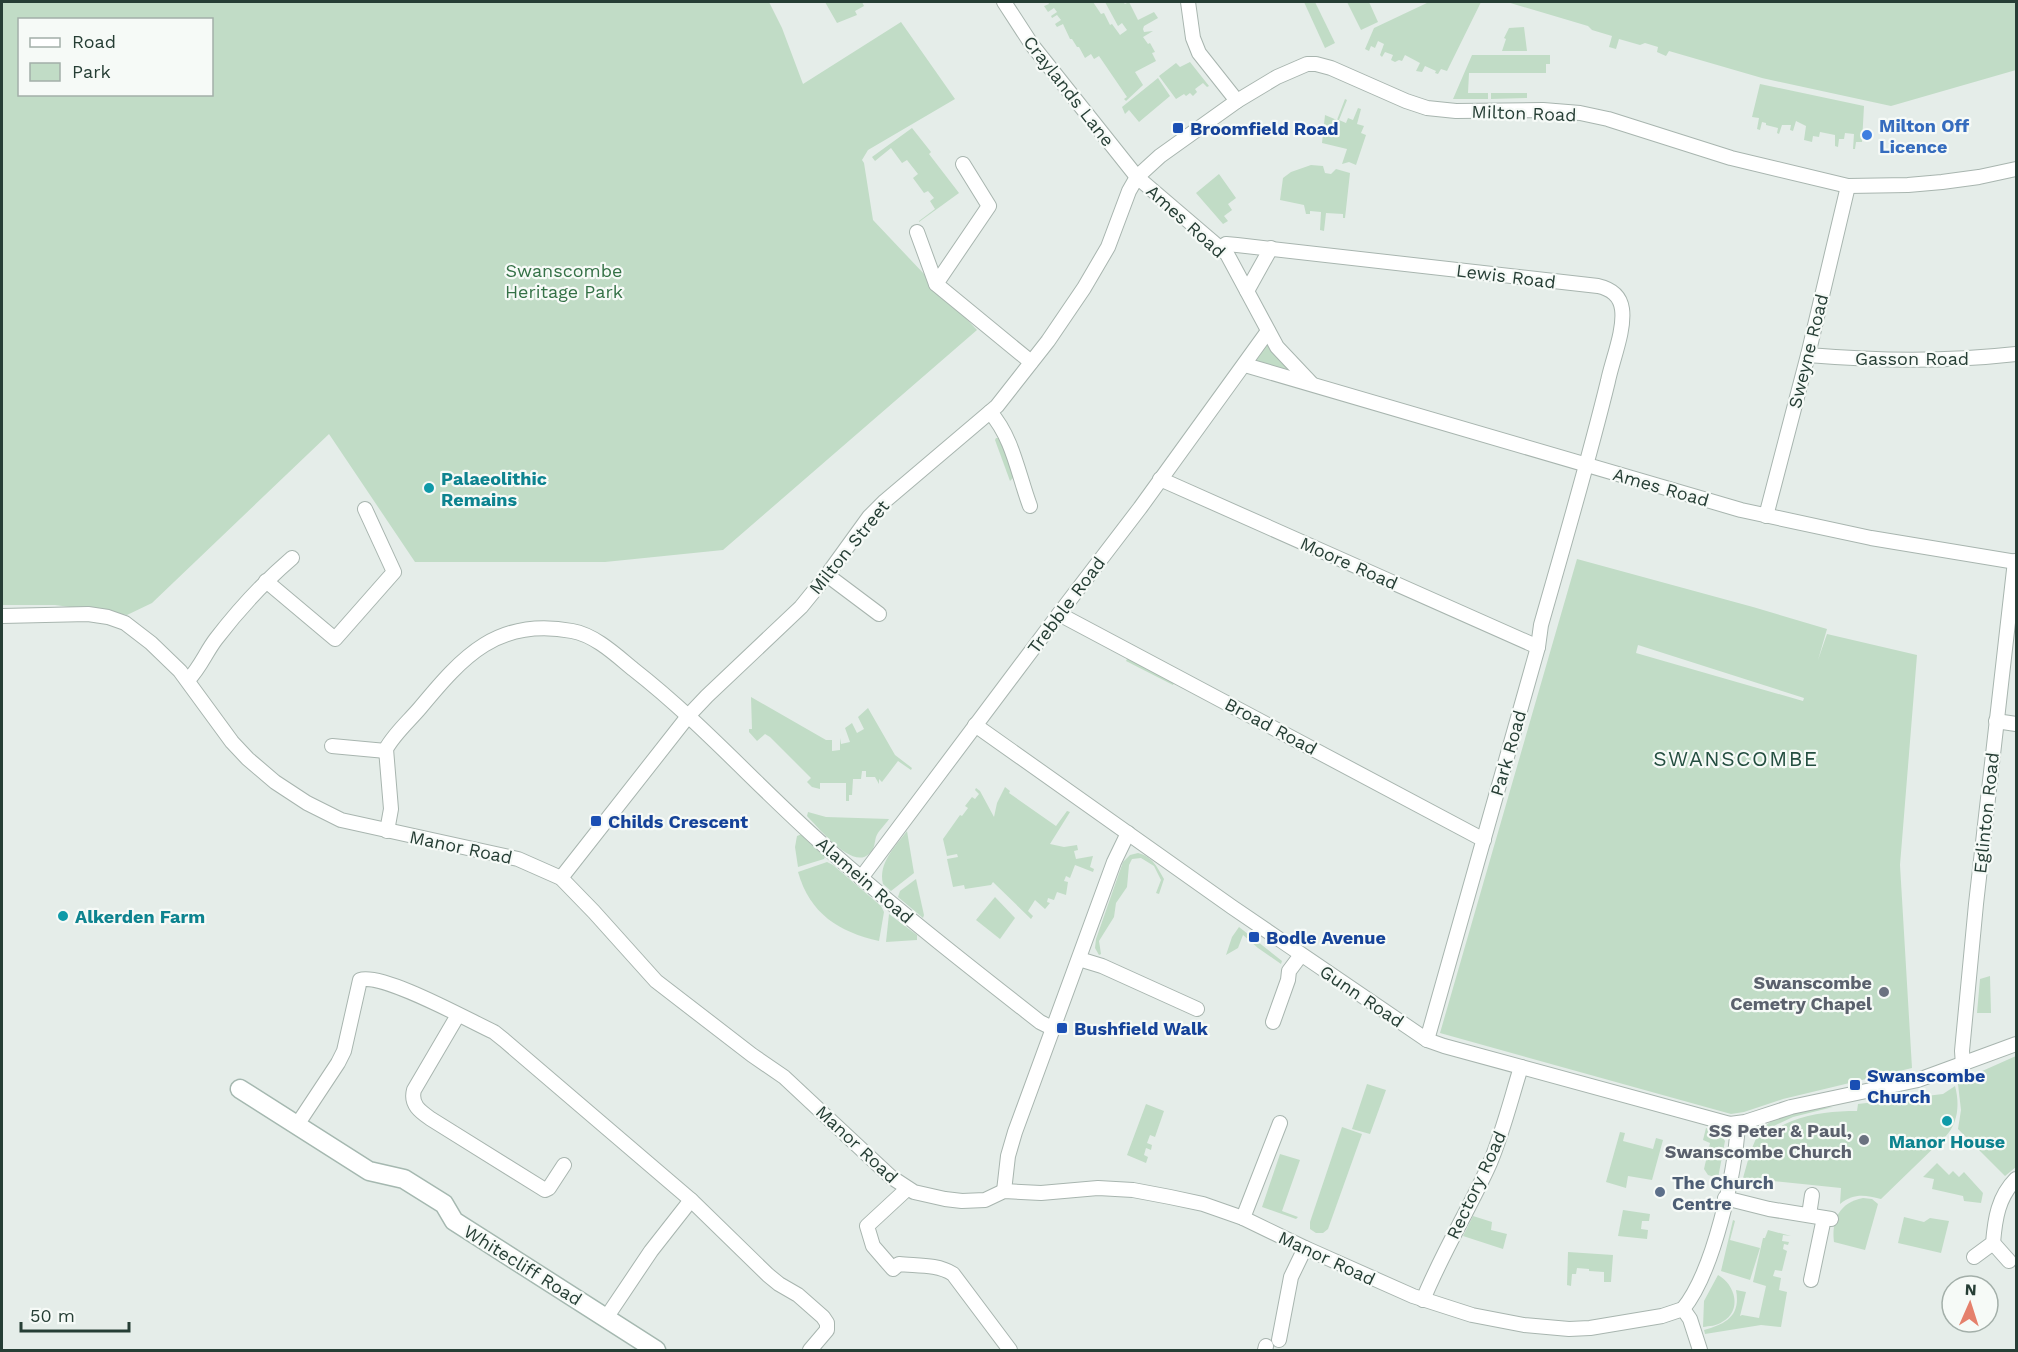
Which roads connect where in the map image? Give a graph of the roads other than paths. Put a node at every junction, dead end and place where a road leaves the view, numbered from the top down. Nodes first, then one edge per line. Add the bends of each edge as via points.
1 (1004, 2) edge
2 (1188, 2) edge
3 (1237, 101) junction
4 (963, 164) dead end
5 (2016, 169) edge
6 (1137, 177) junction
7 (1848, 186) junction
8 (917, 232) dead end
9 (1220, 248) junction
10 (1271, 248) junction
11 (936, 284) junction
12 (1247, 291) junction
13 (1268, 331) junction
14 (2016, 354) edge
15 (1808, 355) junction
16 (1031, 362) junction
17 (1245, 365) junction
18 (1312, 384) junction
19 (990, 412) junction
20 (1586, 465) junction
21 (1161, 479) junction
22 (1030, 506) dead end
23 (365, 509) dead end
24 (1766, 516) junction
25 (292, 558) dead end
26 (2016, 562) edge
27 (827, 576) junction
28 (266, 581) junction
29 (879, 614) dead end
30 (1059, 614) junction
31 (2, 615) edge
32 (1538, 647) junction
33 (188, 680) junction
34 (689, 715) junction
35 (1996, 721) junction
36 (2016, 724) edge
37 (975, 725) junction
38 (332, 746) dead end
39 (386, 751) junction
40 (387, 831) junction
41 (1128, 833) junction
42 (1484, 840) junction
43 (561, 878) junction
44 (861, 878) junction
45 (1301, 955) junction
46 (1080, 959) junction
47 (1197, 1009) dead end
48 (458, 1015) junction
49 (1273, 1022) dead end
50 (1054, 1029) junction
51 (1426, 1040) junction
52 (2016, 1044) edge
53 (1963, 1065) junction
54 (1521, 1067) junction
55 (240, 1089) dead end
56 (1280, 1123) dead end
57 (1738, 1124) junction
58 (297, 1125) junction
59 (564, 1165) dead end
60 (2016, 1179) edge
61 (908, 1189) junction
62 (1004, 1191) junction
63 (1812, 1195) dead end
64 (1725, 1198) junction
65 (691, 1200) junction
66 (1809, 1215) junction
67 (1243, 1218) junction
68 (1993, 1243) junction
69 (1305, 1248) junction
70 (1974, 1257) dead end
71 (2009, 1261) dead end
72 (1812, 1280) dead end
73 (1423, 1300) junction
74 (1683, 1309) junction
75 (606, 1318) junction
76 (1270, 1346) edge
77 (656, 1350) edge
78 (810, 1350) edge
79 (1010, 1350) edge
80 (1700, 1350) edge

1 - 6 street, Craylands Lane via 1032,45
2 - 3 street via 1199,53
3 - 6 street, Milton Road
3 - 7 street, Milton Road via 1293,69 1316,64 1427,108 1580,113 1731,158
4 - 11 street via 989,206
5 - 7 street, Milton Road via 1920,184
6 - 9 street, Ames Road
6 - 16 street, Milton Street via 1100,261 1054,334
7 - 15 street, Sweyne Road
8 - 11 street
9 - 10 street, Lewis Road via 1227,244
9 - 12 street, Ames Road
10 - 12 street
10 - 20 street, Lewis Road via 1613,291 1620,302 1622,321
11 - 16 street
12 - 13 street, Ames Road
13 - 17 street, Trebble Road
13 - 18 street, Ames Road via 1284,357
14 - 15 street, Gasson Road via 1904,361
15 - 24 street, Sweyne Road
16 - 19 street, Milton Street
17 - 18 street, Ames Road
17 - 21 street, Trebble Road
18 - 20 street, Ames Road
19 - 22 street via 1008,440
19 - 27 street, Milton Street via 869,517
20 - 24 street, Ames Road
20 - 32 street, Park Road
21 - 30 street, Trebble Road
21 - 32 street, Moore Road
23 - 28 street via 394,572 335,639
24 - 26 street, Ames Road
25 - 28 street
26 - 35 street, Eglinton Road
27 - 29 street
27 - 34 street, Milton Street via 790,618
28 - 33 street via 220,633
30 - 37 street, Trebble Road
30 - 42 street, Broad Road
31 - 33 street, Manor Road via 70,613 114,619 147,639
32 - 42 street, Park Road
33 - 40 street, Manor Road via 232,742 275,782 340,820
34 - 39 street via 590,637 566,630 529,630 504,636 469,654
34 - 43 street, Milton Street
34 - 44 street, Alamein Road
35 - 36 street
35 - 53 street, Eglinton Road
37 - 41 street, Gunn Road
37 - 44 street, Trebble Road
38 - 39 street
39 - 40 street via 391,807
40 - 43 street, Manor Road via 521,860
41 - 45 street, Gunn Road
41 - 46 street
42 - 51 street, Park Road
43 - 61 street, Manor Road via 656,981 784,1077
44 - 50 street, Alamein Road via 1027,1012
45 - 49 street via 1290,969
45 - 51 street, Gunn Road
46 - 47 street
46 - 50 street
48 - 58 street via 405,990 362,979 341,1058
48 - 59 street via 414,1090 412,1098 417,1107 545,1190
48 - 65 street via 494,1032
50 - 62 street via 1008,1155
51 - 54 street, Gunn Road
52 - 53 street
53 - 57 street via 1911,1082 1791,1107
54 - 57 street, Gunn Road via 1718,1122
54 - 73 street, Rectory Road via 1489,1165
55 - 58 street, Whitecliff Road
56 - 67 street
57 - 64 street
58 - 75 street, Whitecliff Road via 369,1171 404,1179 434,1197 444,1204 454,1221
60 - 68 street via 1998,1206
61 - 62 street, Manor Road via 962,1201 985,1200
61 - 79 street via 867,1226 873,1246 893,1269 899,1264 943,1269 953,1274
62 - 67 street, Manor Road via 1133,1190 1203,1204
63 - 66 street
64 - 66 street
64 - 74 street via 1705,1271
65 - 75 street
65 - 78 street via 768,1275 826,1320 827,1330
66 - 72 street via 1828,1219
67 - 69 street, Manor Road
68 - 70 street
68 - 71 street
69 - 73 street, Manor Road
69 - 76 street via 1292,1274
73 - 74 street, Manor Road via 1495,1321 1569,1329 1628,1323
74 - 80 street
75 - 77 street, Whitecliff Road

